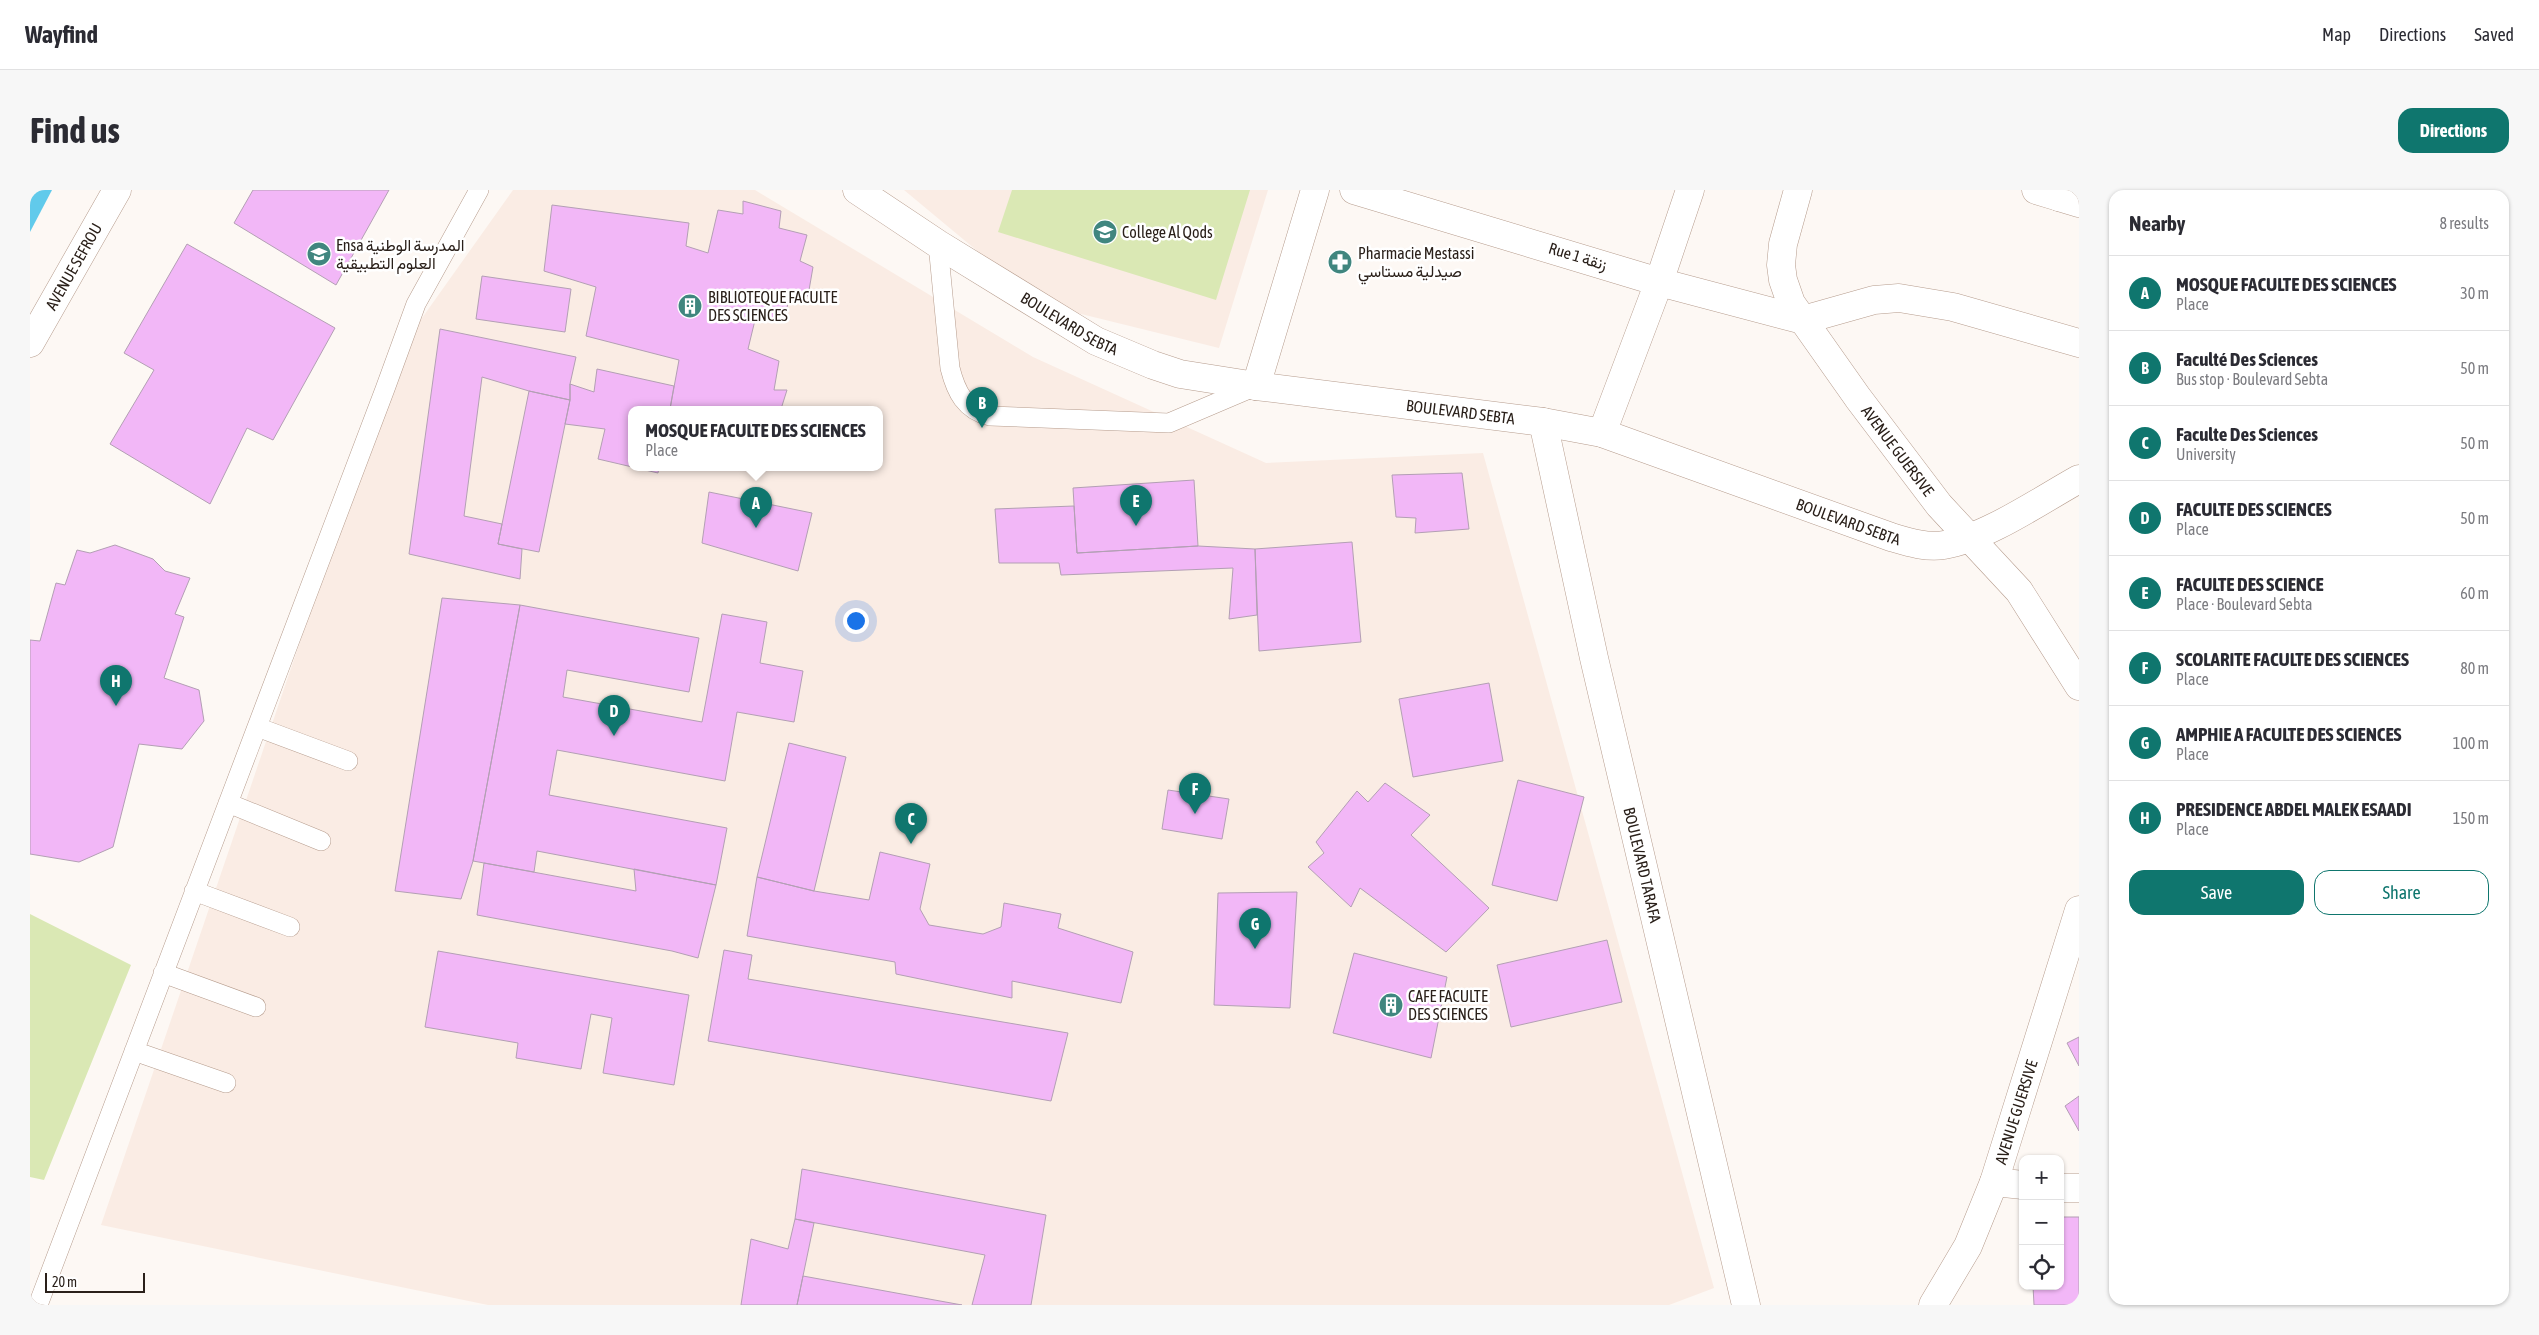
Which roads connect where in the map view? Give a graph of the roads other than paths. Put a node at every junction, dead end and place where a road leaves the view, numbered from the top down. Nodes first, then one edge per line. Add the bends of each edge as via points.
1 (117, 190) edge
2 (479, 190) edge
3 (857, 190) edge
4 (1315, 190) edge
5 (1354, 190) edge
6 (1690, 190) edge
7 (1798, 190) edge
8 (938, 244) junction
9 (1660, 282) junction
10 (1803, 320) junction
11 (30, 343) edge
12 (2079, 343) edge
13 (1256, 386) junction
14 (1543, 422) junction
15 (1602, 433) junction
16 (2079, 479) edge
17 (1968, 538) junction
18 (2079, 686) edge
19 (256, 727) junction
20 (348, 761) dead end
21 (228, 803) junction
22 (321, 841) dead end
23 (194, 891) junction
24 (2079, 910) edge
25 (290, 926) dead end
26 (163, 972) junction
27 (256, 1007) dead end
28 (134, 1051) junction
29 (226, 1083) dead end
30 (1994, 1182) junction
31 (2019, 1185) edge
32 (2064, 1188) edge
33 (2079, 1188) edge
34 (38, 1305) edge
35 (1746, 1305) edge
36 (1933, 1305) edge

1 - 11 street, AVENUE SEFROU
2 - 19 lane via 428,279 405,330
3 - 8 street, BOULEVARD SEBTA
4 - 13 street
5 - 9 street, Rue 1 زنقة
6 - 9 street
7 - 10 street, AVENUE GUERSIVE via 1783,244 1781,266 1785,290
8 - 13 street, BOULEVARD SEBTA via 1096,341 1127,356 1180,374
8 - 13 lane via 950,368 960,397 979,413 1163,424 1182,419
9 - 10 street, Rue 1 زنقة
9 - 15 street
10 - 12 street via 1874,300 1899,298 1953,307
10 - 17 street, AVENUE GUERSIVE via 1858,398
13 - 14 street, BOULEVARD SEBTA
14 - 15 street, BOULEVARD SEBTA
14 - 35 street, BOULEVARD TARAFA via 1594,658
15 - 17 street, BOULEVARD SEBTA via 1891,537 1928,546
16 - 17 street, BOULEVARD SEBTA
17 - 18 street, AVENUE GUERSIVE via 2019,591
19 - 20 lane
19 - 21 lane
21 - 22 lane
21 - 23 lane
23 - 25 lane
23 - 26 lane
24 - 30 street, AVENUE GUERSIVE
26 - 27 lane
26 - 28 lane
28 - 29 lane
28 - 34 lane
30 - 31 street
30 - 36 street, AVENUE GUERSIVE via 1968,1246
32 - 33 street

